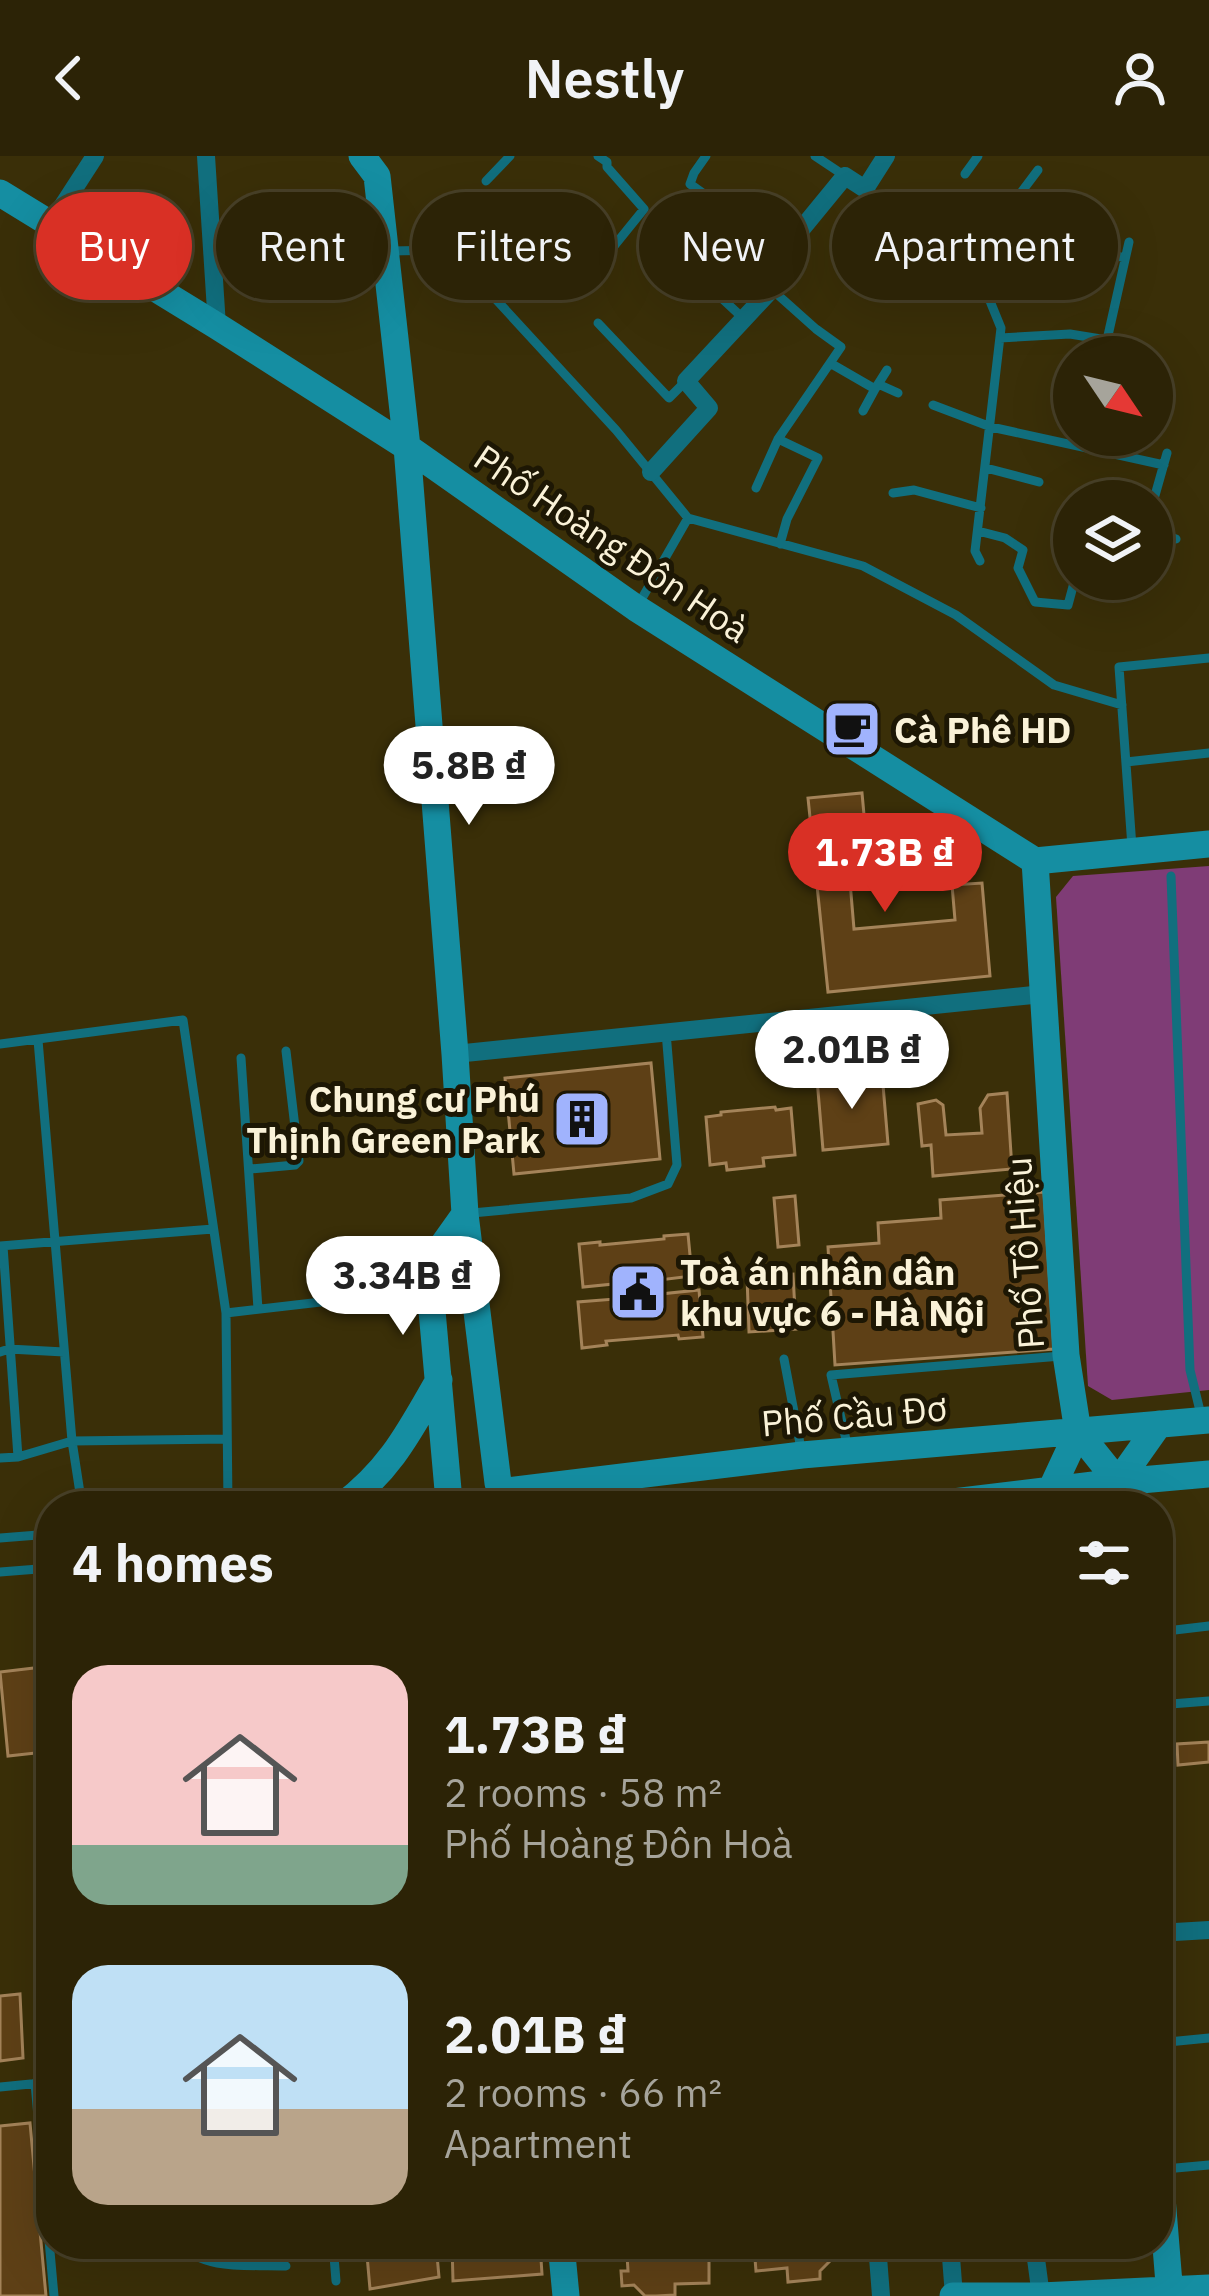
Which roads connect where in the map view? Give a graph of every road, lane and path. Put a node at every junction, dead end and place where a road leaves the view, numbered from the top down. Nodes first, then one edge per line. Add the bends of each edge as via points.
1 (94, 156) edge
2 (206, 156) edge
3 (362, 156) edge
4 (510, 156) edge
5 (706, 156) edge
6 (815, 156) edge
7 (886, 156) edge
8 (978, 156) edge
9 (605, 158) edge
10 (1038, 170) dead end
11 (965, 173) dead end
12 (844, 176) junction
13 (486, 181) dead end
14 (866, 188) junction
15 (71, 192) edge
16 (378, 192) edge
17 (701, 192) edge
18 (872, 192) edge
19 (1021, 192) edge
20 (0, 194) edge
21 (36, 216) edge
22 (808, 220) edge
23 (1129, 242) dead end
24 (615, 244) edge
25 (388, 251) edge
26 (1118, 256) edge
27 (1124, 258) junction
28 (388, 285) edge
29 (174, 300) edge
30 (723, 300) edge
31 (761, 300) edge
32 (784, 300) edge
33 (989, 300) edge
34 (743, 319) junction
35 (598, 323) dead end
36 (217, 326) junction
37 (1000, 338) junction
38 (830, 363) junction
39 (887, 370) dead end
40 (686, 381) junction
41 (877, 387) junction
42 (898, 393) dead end
43 (933, 405) dead end
44 (863, 411) dead end
45 (991, 427) junction
46 (778, 439) junction
47 (407, 447) junction
48 (986, 468) junction
49 (651, 472) junction
50 (1160, 480) edge
51 (1040, 482) dead end
52 (756, 488) dead end
53 (893, 494) dead end
54 (981, 508) junction
55 (688, 518) junction
56 (978, 531) junction
57 (1173, 537) edge
58 (1177, 538) dead end
59 (780, 544) junction
60 (980, 561) dead end
61 (1069, 600) edge
62 (636, 608) junction
63 (1209, 644) edge
64 (1207, 658) edge
65 (1122, 705) junction
66 (1209, 753) edge
67 (1126, 761) junction
68 (1209, 844) edge
69 (1132, 852) junction
70 (1035, 860) junction
71 (1171, 876) dead end
72 (1043, 994) junction
73 (667, 1032) junction
74 (38, 1040) junction
75 (0, 1044) edge
76 (286, 1051) dead end
77 (455, 1054) junction
78 (241, 1058) dead end
79 (250, 1169) junction
80 (465, 1214) junction
81 (214, 1228) junction
82 (56, 1241) junction
83 (2, 1246) edge
84 (431, 1290) junction
85 (258, 1309) junction
86 (226, 1312) junction
87 (4, 1350) edge
88 (64, 1352) junction
89 (1066, 1355) junction
90 (784, 1359) dead end
91 (439, 1380) junction
92 (1206, 1420) edge
93 (1159, 1424) junction
94 (1078, 1432) junction
95 (227, 1439) junction
96 (72, 1441) junction
97 (848, 1450) junction
98 (802, 1455) junction
99 (18, 1456) junction
100 (0, 1458) edge
101 (1209, 1474) edge
102 (1051, 1490) junction
103 (80, 1491) edge
104 (228, 1491) edge
105 (362, 1491) edge
106 (444, 1491) edge
107 (450, 1491) edge
108 (502, 1491) edge
109 (505, 1491) edge
110 (521, 1491) edge
111 (1043, 1491) edge
112 (1068, 1491) edge
113 (1117, 1491) edge
114 (1121, 1491) edge
115 (1132, 1491) edge
116 (36, 1535) edge
117 (0, 1538) edge
118 (36, 1569) edge
119 (0, 1572) edge
120 (1209, 1626) edge
121 (1173, 1630) edge
122 (1209, 1702) edge
123 (1173, 1704) edge
124 (1209, 1930) edge
125 (1173, 1932) edge
126 (1209, 2038) edge
127 (1173, 2041) edge
128 (35, 2084) joint
129 (0, 2087) edge
130 (36, 2095) edge
131 (1209, 2165) edge
132 (1173, 2169) edge
133 (51, 2259) edge
134 (200, 2259) edge
135 (334, 2259) edge
136 (563, 2259) edge
137 (878, 2259) edge
138 (951, 2259) edge
139 (1036, 2259) edge
140 (1166, 2259) edge
141 (286, 2266) dead end
142 (336, 2281) dead end
143 (1209, 2288) edge
144 (1170, 2292) edge
145 (54, 2296) edge
146 (566, 2296) edge
147 (880, 2296) edge
148 (954, 2296) edge
149 (1041, 2296) edge

1 - 15 street
2 - 36 street
3 - 16 street
4 - 13 lane
5 - 17 lane via 690,184
6 - 12 lane
7 - 14 street
8 - 11 lane
9 - 24 lane via 644,208
10 - 19 lane
12 - 14 street
12 - 22 street
14 - 18 lane
20 - 21 street, Phố Hoàng Đôn Hoà
23 - 27 lane
25 - 49 lane via 456,256
26 - 27 lane
27 - 37 lane via 1107,340
28 - 47 street
29 - 36 street, Phố Hoàng Đôn Hoà
30 - 34 lane
31 - 34 street
32 - 38 lane via 841,347
33 - 37 lane
34 - 40 street
35 - 40 lane via 670,398
36 - 47 street, Phố Hoàng Đôn Hoà
37 - 45 lane
38 - 41 lane
38 - 46 lane
39 - 41 lane
40 - 49 street via 709,408
41 - 42 lane
41 - 44 lane
43 - 45 lane
45 - 48 lane
45 - 50 lane via 1166,459
46 - 52 lane
46 - 59 lane via 818,458
47 - 62 street, Phố Hoàng Đôn Hoà
47 - 77 street
48 - 51 lane
48 - 54 lane
49 - 55 lane
53 - 54 lane via 914,490
54 - 56 lane
55 - 59 lane
55 - 62 lane
56 - 60 lane
56 - 61 lane via 1023,550 1018,568 1035,602
57 - 58 lane
59 - 65 lane via 863,566 956,615 1054,685
62 - 70 street, Phố Hoàng Đôn Hoà
63 - 64 lane
64 - 65 lane via 1119,667
65 - 67 lane
66 - 67 lane
67 - 69 lane
68 - 69 street
69 - 70 street
70 - 72 street, Phố Tô Hiệu
71 - 92 lane via 1190,1370
72 - 73 street
72 - 89 street, Phố Tô Hiệu
73 - 77 street
73 - 80 lane via 677,1165 668,1184 631,1198
74 - 75 lane
74 - 81 lane via 183,1019
74 - 82 lane
76 - 79 lane via 299,1161
77 - 80 street
78 - 79 lane
79 - 85 lane
80 - 84 street via 428,1266
80 - 109 street
81 - 82 lane
81 - 86 lane
82 - 83 lane
82 - 88 lane
83 - 87 lane
84 - 85 lane
84 - 91 street
85 - 86 lane
86 - 95 lane
87 - 88 lane
87 - 99 lane
88 - 96 lane
89 - 94 street, Phố Tô Hiệu
89 - 97 lane via 832,1375
90 - 98 lane
91 - 105 street via 403,1443
91 - 106 street
92 - 93 street, Phố Cầu Đơ
93 - 94 street, Phố Cầu Đơ
93 - 114 street
94 - 97 street, Phố Cầu Đơ
94 - 102 street
94 - 113 street, Phố Tô Hiệu
95 - 96 lane
95 - 104 lane
96 - 99 lane
96 - 103 lane
97 - 98 street, Phố Cầu Đơ
98 - 110 street, Phố Cầu Đơ
99 - 100 lane
101 - 115 street
102 - 111 street
102 - 112 street
107 - 108 street, Phố Cầu Đơ via 477,1476
116 - 117 lane
118 - 119 lane
120 - 121 lane
122 - 123 lane
124 - 125 street
126 - 127 lane
128 - 129 lane
128 - 130 lane
131 - 132 lane
133 - 145 lane
134 - 141 lane
135 - 142 lane
136 - 146 street
137 - 147 street
138 - 148 street
139 - 149 street
140 - 144 street
143 - 144 street
144 - 149 street
148 - 149 street

